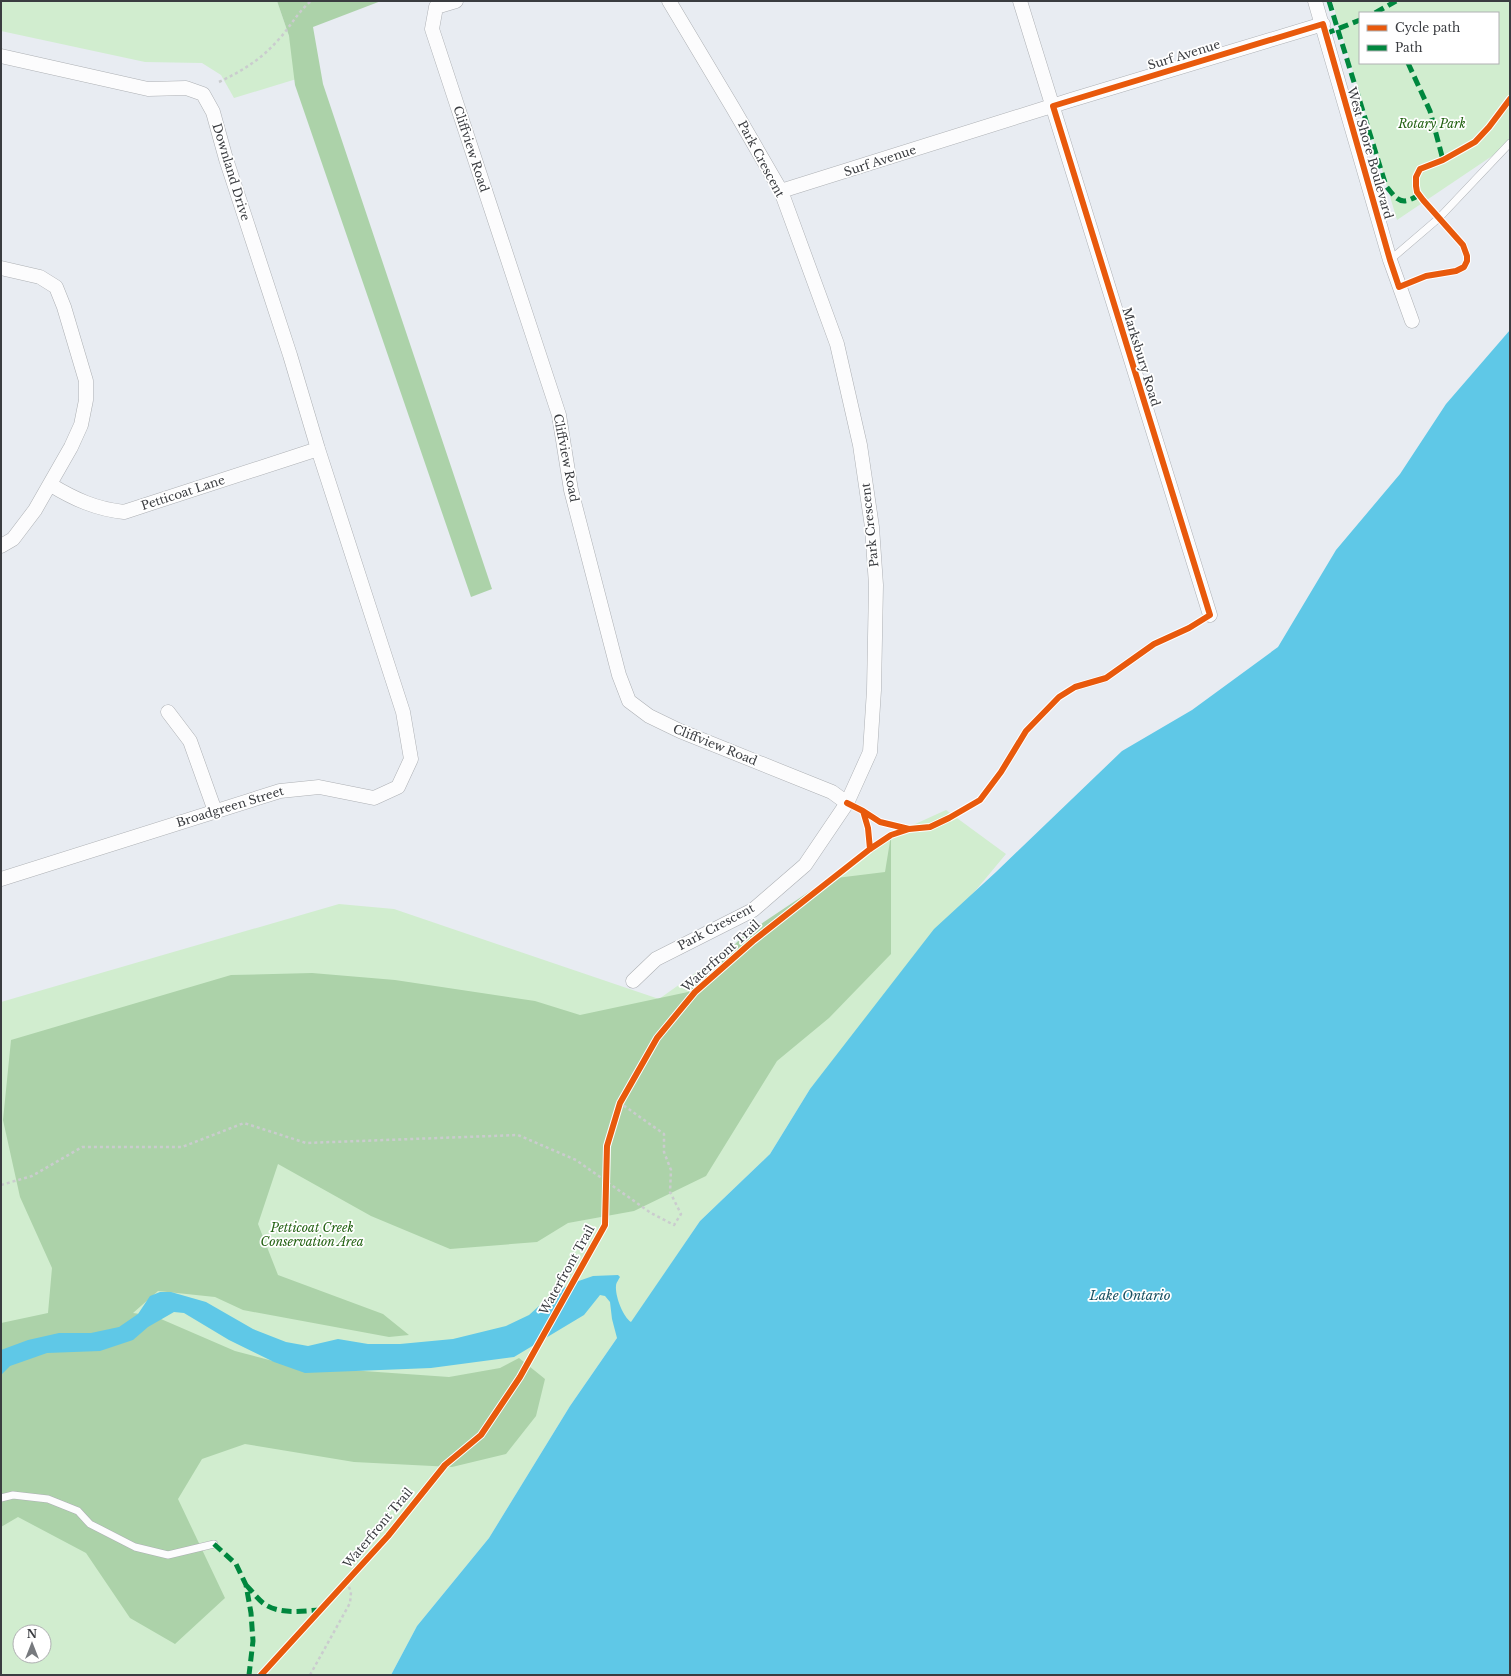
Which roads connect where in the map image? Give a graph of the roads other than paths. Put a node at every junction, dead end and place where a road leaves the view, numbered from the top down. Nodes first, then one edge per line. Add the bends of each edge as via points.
1 (456, 1) edge
2 (669, 1) edge
3 (1020, 1) edge
4 (1315, 1) edge
5 (1323, 24) junction
6 (1, 56) edge
7 (1053, 106) junction
8 (1510, 143) edge
9 (781, 191) junction
10 (1390, 260) junction
11 (1, 268) edge
12 (1412, 321) dead end
13 (318, 450) junction
14 (51, 485) junction
15 (1, 546) edge
16 (1210, 614) dead end
17 (168, 712) dead end
18 (847, 802) junction
19 (215, 811) junction
20 (1, 879) edge
21 (633, 981) dead end
22 (1, 1498) edge
23 (214, 1544) dead end

1 - 18 street, Cliffview Road via 436,7 432,29 559,415 575,505 617,668 629,701 649,716 680,731 832,792
2 - 9 street, Park Crescent
3 - 7 street, Marksbury Road
4 - 5 street, West Shore Boulevard
5 - 7 street, Surf Avenue
5 - 10 street, West Shore Boulevard
6 - 13 street, Downland Drive via 148,89 186,88 203,94 213,112
7 - 9 street, Surf Avenue
7 - 16 street, Marksbury Road
8 - 10 lane via 1439,218
9 - 18 street, Park Crescent via 837,344 860,445 872,527 876,585 870,752
10 - 12 street, West Shore Boulevard
11 - 14 street via 40,277 56,287 86,381 86,400 81,425
13 - 14 street, Petticoat Lane via 124,512 104,510
13 - 19 street, Broadgreen Street via 403,712 411,759 398,786 374,798 319,786 280,791
14 - 15 street via 13,539
17 - 19 street via 190,741
18 - 21 street, Park Crescent via 805,865 753,910 656,958
19 - 20 street, Broadgreen Street
22 - 23 lane via 13,1495 48,1499 78,1511 90,1524 135,1547 168,1555

